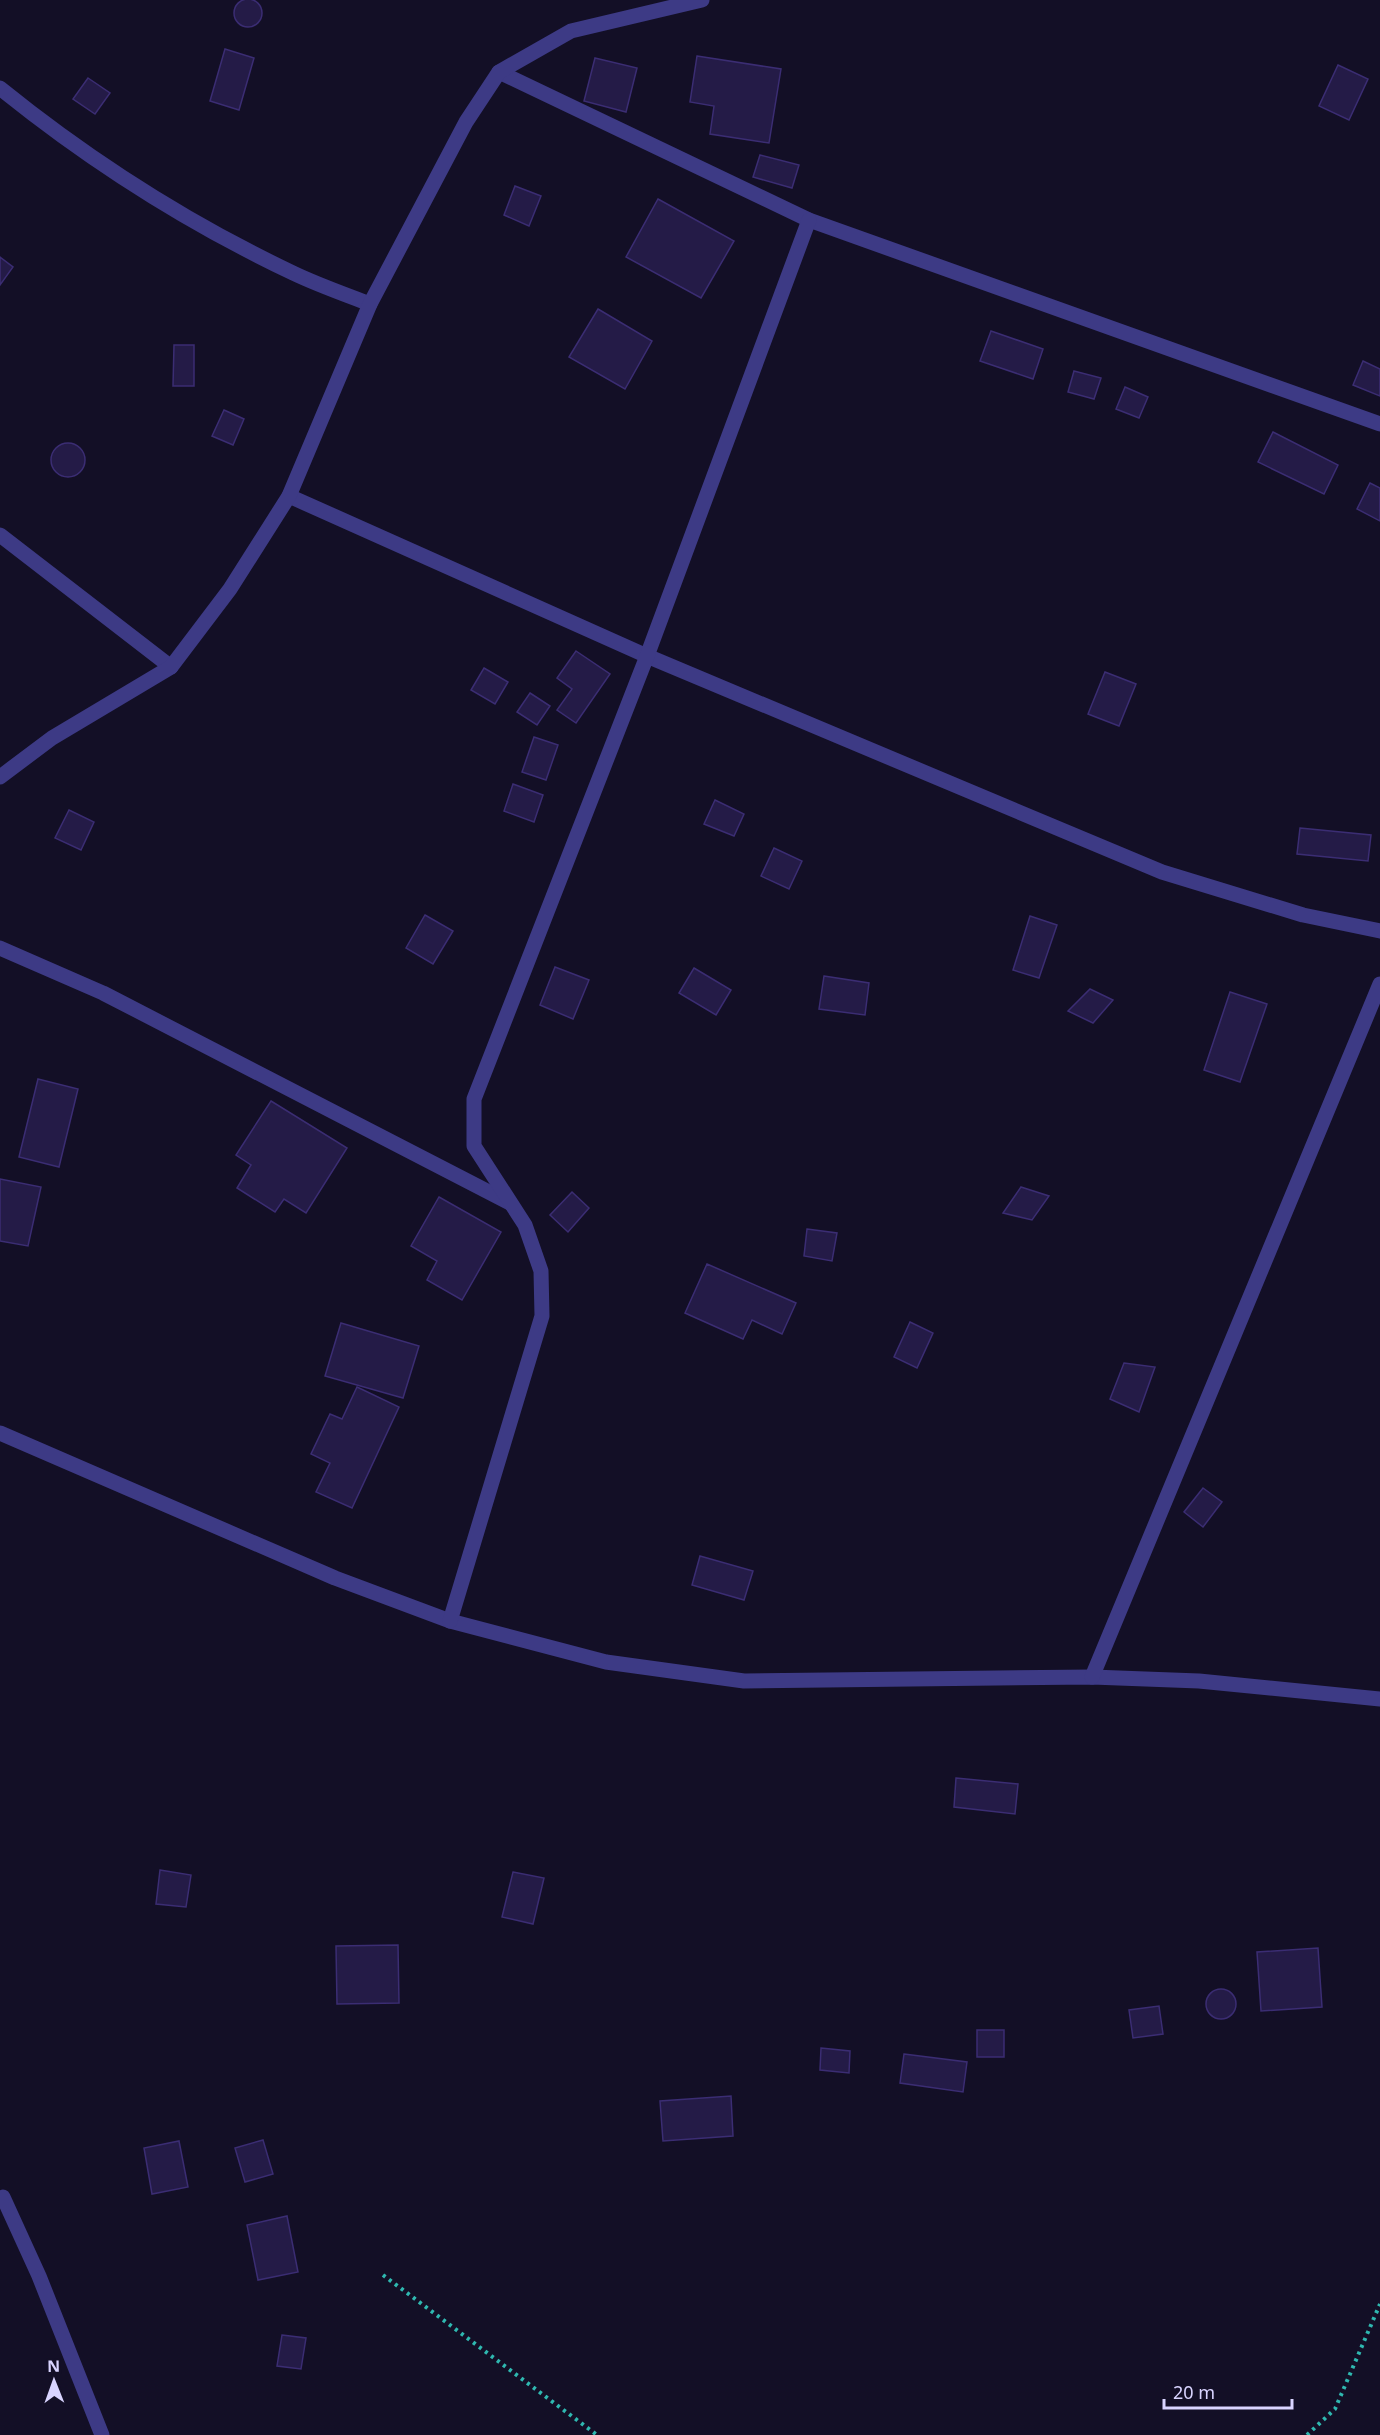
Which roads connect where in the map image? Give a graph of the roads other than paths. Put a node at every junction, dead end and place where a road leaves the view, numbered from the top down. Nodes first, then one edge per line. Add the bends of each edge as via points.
1 (702, 0) edge
2 (499, 72) junction
3 (0, 88) edge
4 (809, 220) junction
5 (370, 304) junction
6 (1380, 424) edge
7 (289, 496) junction
8 (0, 535) edge
9 (647, 656) junction
10 (171, 667) junction
11 (0, 777) edge
12 (1380, 931) edge
13 (0, 948) edge
14 (1380, 984) edge
15 (512, 1204) junction
16 (0, 1433) edge
17 (450, 1621) junction
18 (1092, 1677) junction
19 (1380, 1699) edge
20 (1, 2194) edge
21 (102, 2435) edge

1 - 2 street via 572,31
2 - 4 street
2 - 5 street via 466,122
3 - 5 street via 31,114 199,224 294,274
4 - 6 street
4 - 9 street
5 - 7 street
7 - 9 street
7 - 10 street via 230,589
8 - 10 street
9 - 12 street via 1162,872 1303,915
9 - 15 street via 474,1098 474,1146
10 - 11 street via 52,738
13 - 15 street via 103,993
14 - 18 street
15 - 17 street via 525,1225 541,1271 542,1316
16 - 17 street via 335,1578
17 - 18 street via 606,1662 744,1681
18 - 19 street via 1199,1681
20 - 21 street via 39,2276

